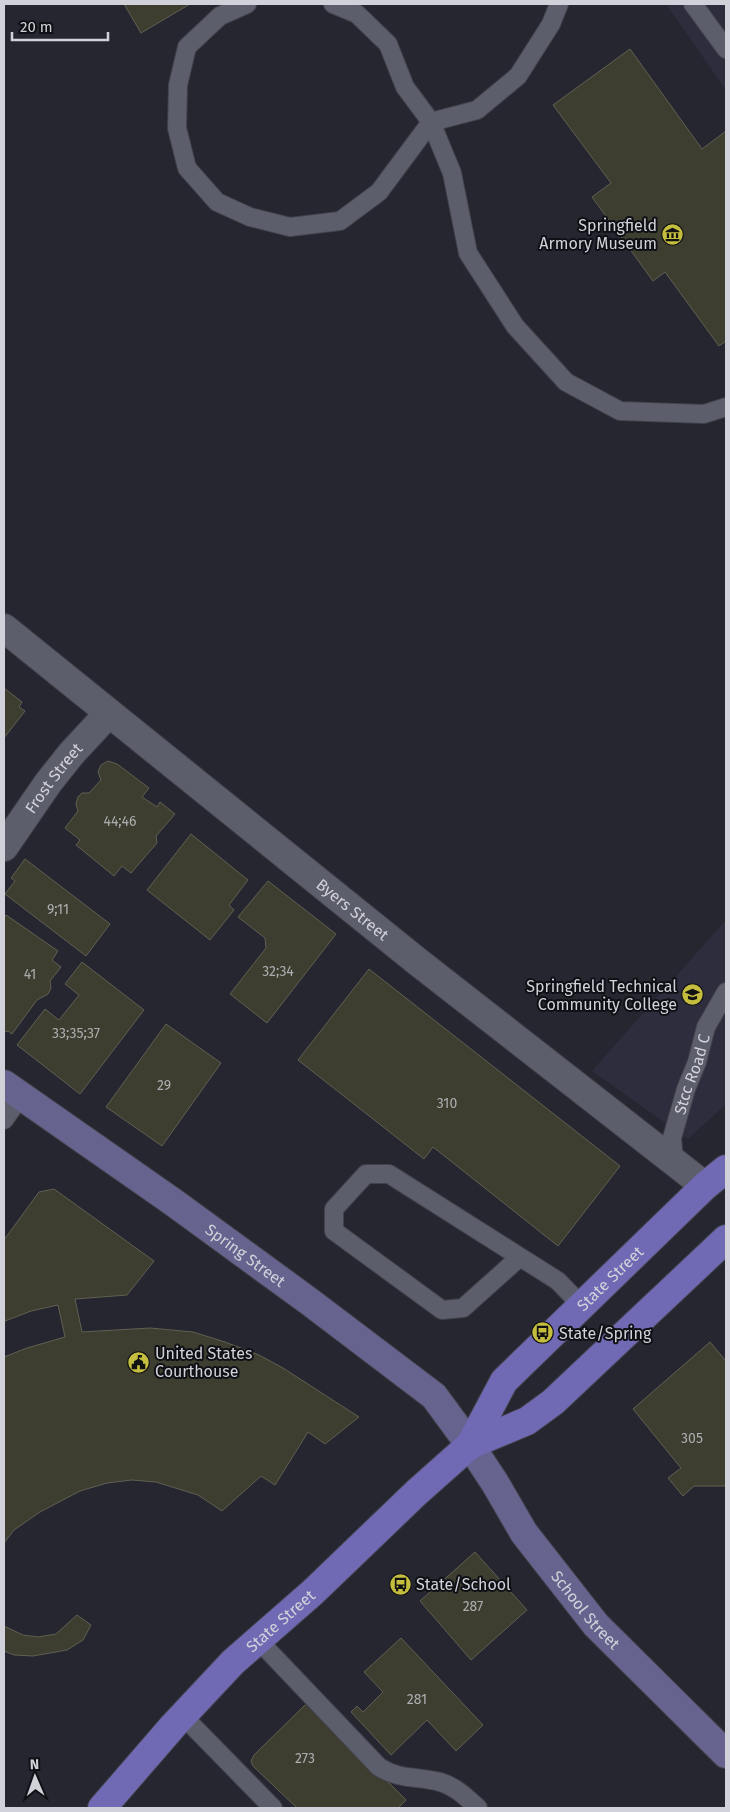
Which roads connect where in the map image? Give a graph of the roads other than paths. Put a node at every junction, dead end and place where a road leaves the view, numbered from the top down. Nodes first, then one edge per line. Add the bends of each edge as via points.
1 (247, 4) edge
2 (333, 4) edge
3 (559, 4) edge
4 (693, 4) edge
5 (726, 49) edge
6 (431, 122) junction
7 (726, 407) edge
8 (4, 628) edge
9 (110, 713) junction
10 (4, 847) edge
11 (726, 992) edge
12 (12, 1090) edge
13 (4, 1120) edge
14 (674, 1161) junction
15 (726, 1169) edge
16 (705, 1186) junction
17 (726, 1239) edge
18 (520, 1257) junction
19 (582, 1306) junction
20 (470, 1444) junction
21 (258, 1640) junction
22 (184, 1716) junction
23 (726, 1754) edge
24 (102, 1808) edge
25 (272, 1808) edge
26 (478, 1808) edge

1 - 6 lane via 220,16 187,47 178,85 176,128 187,168 217,202 250,217 290,227 340,221 379,192
2 - 6 lane via 357,14 388,44 405,87
3 - 6 lane via 551,24 518,76 477,110
4 - 5 lane
6 - 7 lane via 452,173 468,253 515,326 566,382 620,411 704,414
8 - 9 street, Byers Street
9 - 10 street, Frost Street via 65,761
9 - 14 street, Byers Street via 411,956
11 - 14 lane, Stcc Road C via 706,1027 686,1089 672,1138
12 - 13 lane
12 - 20 main road, Spring Street via 181,1208 434,1396
14 - 16 street, Byers Street
15 - 16 main road, State Street
16 - 19 main road, State Street
17 - 20 main road, State Street via 553,1402 527,1421
18 - 18 lane via 389,1174 366,1174 334,1209 334,1232 442,1310 463,1308
18 - 19 lane via 558,1281
19 - 20 main road, State Street via 504,1381
20 - 21 main road, State Street via 314,1592
20 - 23 main road, School Street via 524,1533 596,1625
21 - 22 main road, State Street via 233,1662
21 - 26 lane via 379,1767 389,1774 441,1782 460,1791
22 - 24 main road, State Street
22 - 25 lane

